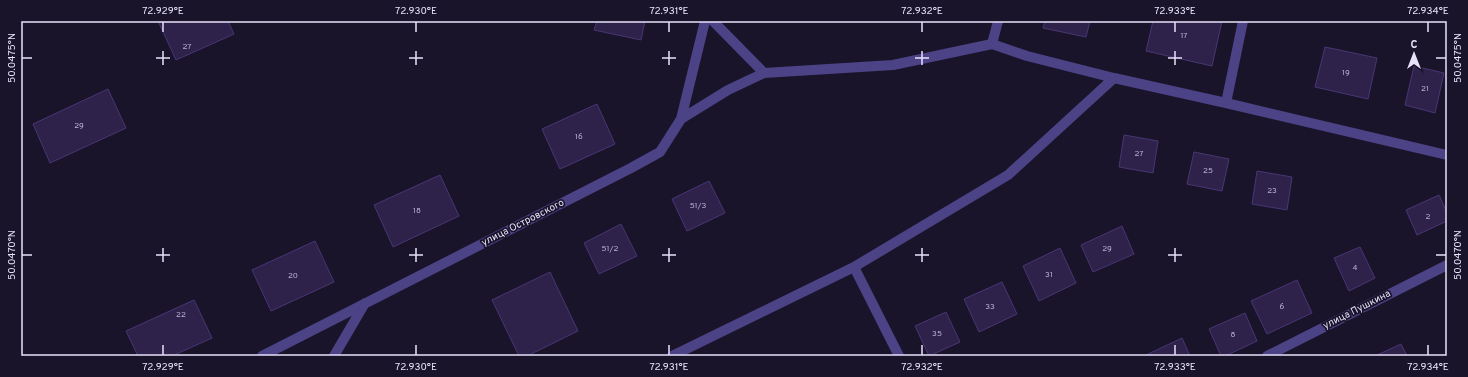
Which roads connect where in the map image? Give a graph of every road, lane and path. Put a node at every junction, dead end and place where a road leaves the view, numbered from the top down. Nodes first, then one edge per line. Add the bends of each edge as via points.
1 (705, 21) edge
2 (713, 21) edge
3 (998, 21) edge
4 (1243, 21) edge
5 (992, 44) junction
6 (764, 73) junction
7 (1114, 78) junction
8 (1226, 103) junction
9 (680, 119) junction
10 (1447, 155) edge
11 (1447, 265) edge
12 (854, 267) junction
13 (366, 303) junction
14 (262, 356) edge
15 (334, 356) edge
16 (672, 356) edge
17 (899, 356) edge
18 (1267, 356) edge

1 - 9 street, улица Островского
2 - 6 street
3 - 5 street
4 - 8 street
5 - 6 street via 893,65
5 - 7 street via 1027,56
6 - 9 street via 728,90
7 - 8 street
7 - 12 street via 1008,175
8 - 10 street
9 - 13 street, улица Островского via 660,152
11 - 18 street, улица Пушкина
12 - 16 street
12 - 17 street
13 - 14 street, улица Островского
13 - 15 street

